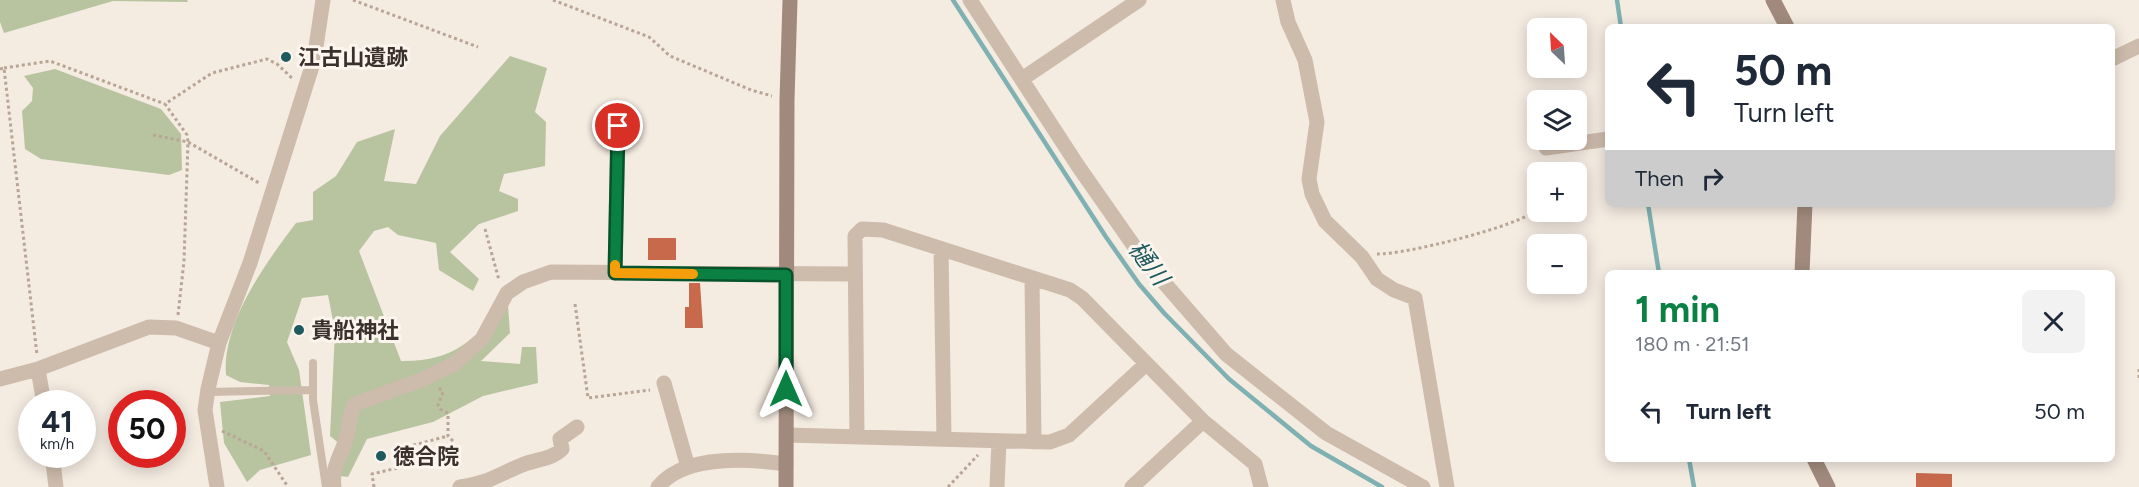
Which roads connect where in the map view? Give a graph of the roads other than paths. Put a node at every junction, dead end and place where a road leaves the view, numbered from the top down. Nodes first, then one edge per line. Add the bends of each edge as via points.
1 (323, 0) edge
2 (790, 0) edge
3 (970, 0) edge
4 (1139, 0) edge
5 (1283, 0) edge
6 (1773, 0) edge
7 (1785, 24) edge
8 (2139, 46) edge
9 (2115, 58) edge
10 (1022, 79) junction
11 (618, 126) dead end
12 (1605, 139) edge
13 (1587, 142) edge
14 (1805, 207) edge
15 (941, 249) junction
16 (1802, 270) edge
17 (615, 273) junction
18 (854, 274) junction
19 (786, 275) junction
20 (1032, 278) junction
21 (219, 343) junction
22 (313, 363) dead end
23 (1146, 364) junction
24 (38, 369) junction
25 (0, 379) edge
26 (665, 388) road end
27 (42, 390) edge
28 (313, 390) junction
29 (207, 392) junction
30 (1203, 421) junction
31 (577, 427) dead end
32 (787, 435) junction
33 (858, 437) junction
34 (944, 439) junction
35 (995, 441) junction
36 (1034, 442) junction
37 (1816, 462) edge
38 (786, 464) junction
39 (688, 467) junction
40 (54, 468) edge
41 (487, 485) edge
42 (56, 487) edge
43 (217, 487) edge
44 (331, 487) edge
45 (460, 487) edge
46 (658, 487) edge
47 (786, 487) edge
48 (997, 487) edge
49 (1132, 487) edge
50 (1261, 487) edge
51 (1423, 487) edge
52 (1447, 487) edge
53 (1828, 487) edge

1 - 21 street via 305,91 250,263
2 - 19 main road
3 - 10 street
4 - 10 street
5 - 52 street via 1305,60 1317,122 1309,179 1312,194 1325,221 1362,256 1384,285 1415,298
6 - 7 main road
8 - 9 street
10 - 51 street via 1141,256 1226,354 1326,433
11 - 17 street
12 - 13 street
14 - 16 main road
15 - 18 street via 883,230 862,229 855,236
15 - 20 street
15 - 34 street
17 - 19 street
17 - 44 street via 551,272 523,282 505,295 482,339 454,364 355,404
18 - 19 street
18 - 33 street
19 - 32 main road
20 - 23 street via 1082,298
20 - 36 street
21 - 24 street via 176,328 149,327
21 - 29 street
22 - 28 lane
23 - 30 street
23 - 36 street via 1069,435 1050,442
24 - 25 street
24 - 27 street
26 - 39 street
28 - 29 lane
28 - 44 lane
29 - 43 street via 207,424
30 - 49 street
30 - 50 street via 1255,464
31 - 41 street via 560,439 562,449 557,454 524,464
32 - 33 street
32 - 38 main road
33 - 34 street
34 - 35 street
35 - 36 street
35 - 48 street
37 - 53 main road
38 - 39 street via 727,460
38 - 47 main road
39 - 46 street
40 - 42 street
41 - 45 street

